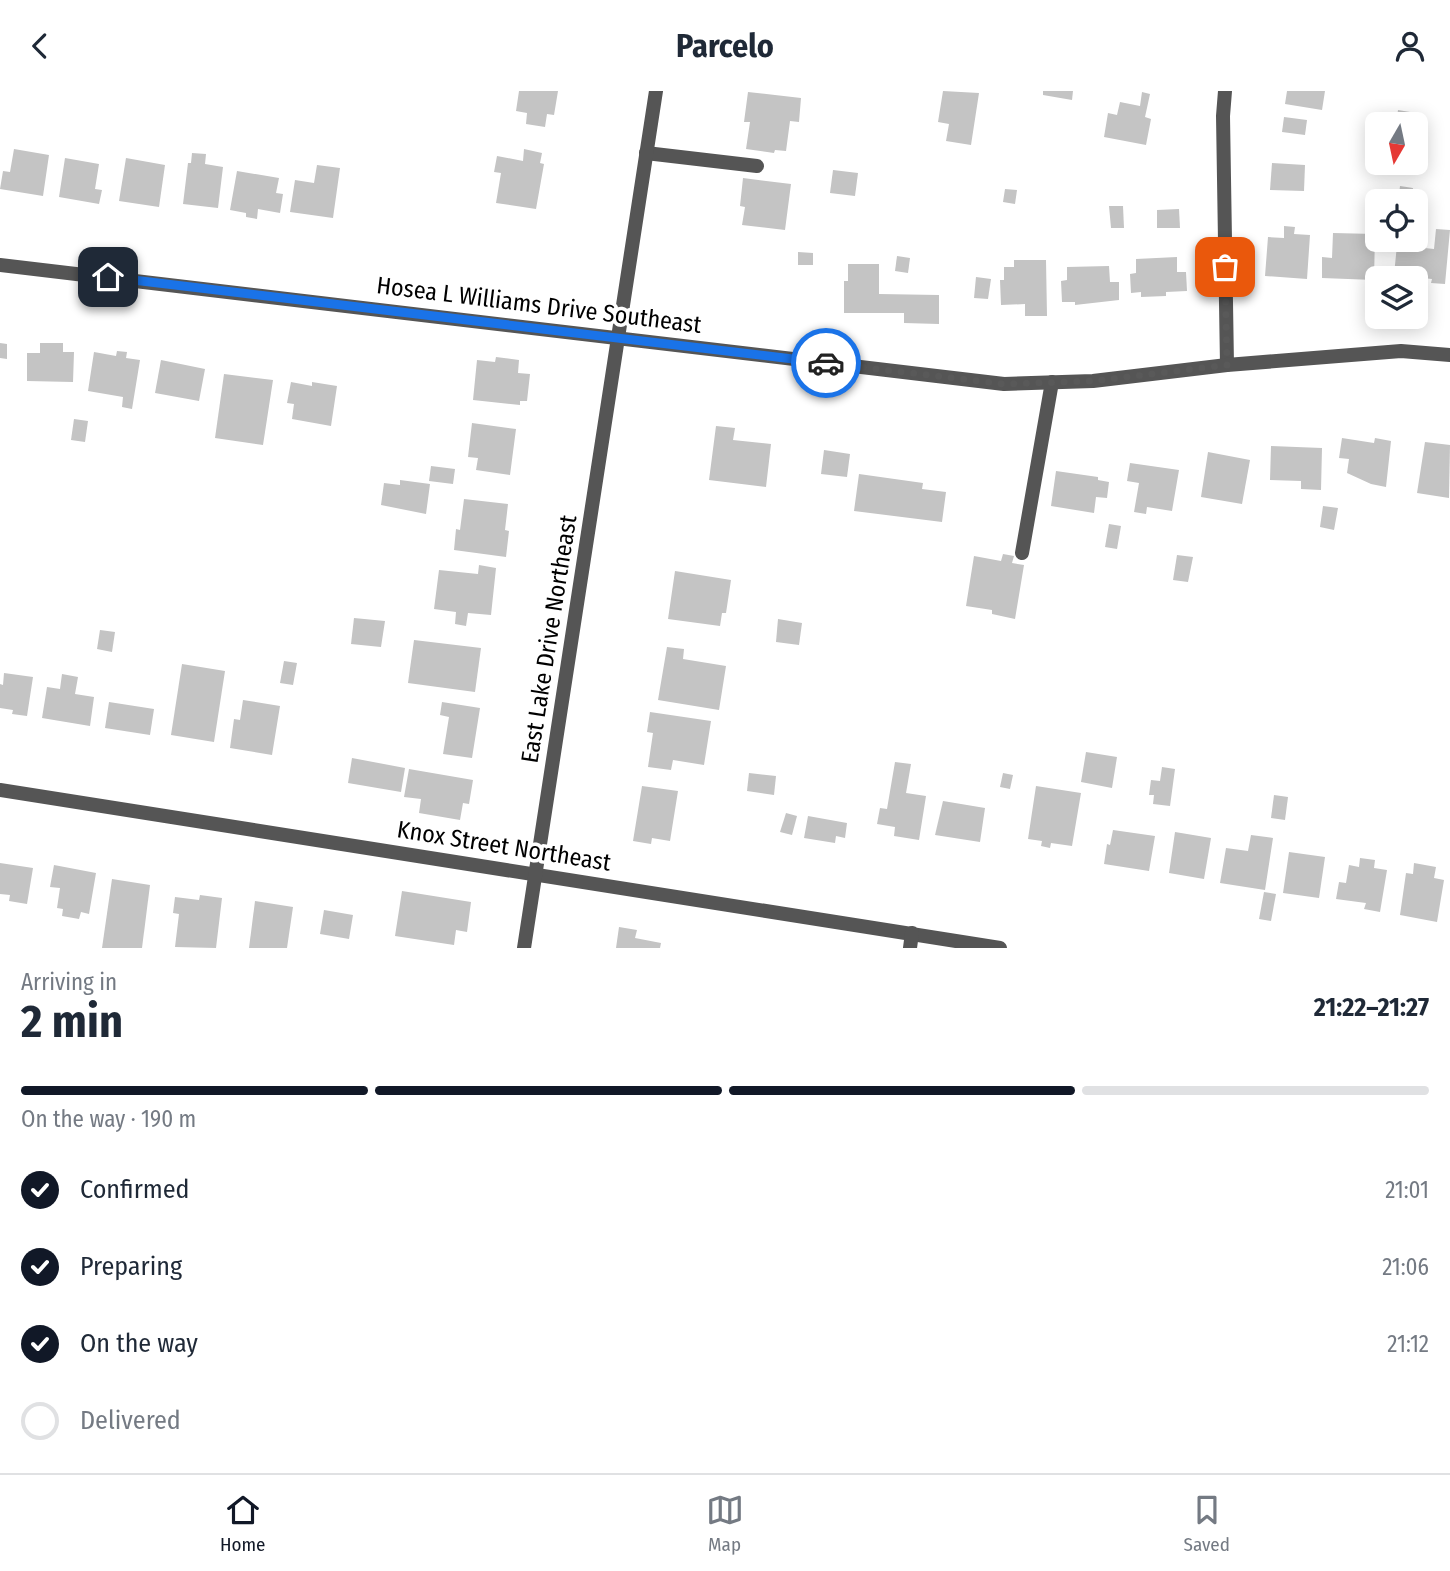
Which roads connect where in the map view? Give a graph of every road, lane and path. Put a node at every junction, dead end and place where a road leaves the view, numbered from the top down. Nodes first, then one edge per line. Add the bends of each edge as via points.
1 (656, 91) edge
2 (1225, 91) edge
3 (646, 153) junction
4 (757, 166) dead end
5 (0, 265) edge
6 (618, 336) junction
7 (1450, 355) edge
8 (1227, 365) junction
9 (1052, 382) junction
10 (1022, 553) dead end
11 (0, 790) edge
12 (536, 875) junction
13 (911, 941) edge
14 (524, 948) edge
15 (1000, 948) edge

1 - 3 street, East Lake Drive Northeast
2 - 8 street
3 - 4 street
3 - 6 street, East Lake Drive Northeast
5 - 6 street, Hosea L Williams Drive Southeast
6 - 9 street, Hosea L Williams Drive Southeast via 1004,384
6 - 12 street, East Lake Drive Northeast
7 - 8 street, Hosea L Williams Drive Southeast via 1401,351
8 - 9 street, Hosea L Williams Drive Southeast
9 - 10 street
11 - 12 street, Knox Street Northeast
12 - 13 street, Knox Street Northeast
12 - 14 street, East Lake Drive Northeast
13 - 15 street, Knox Street Northeast

